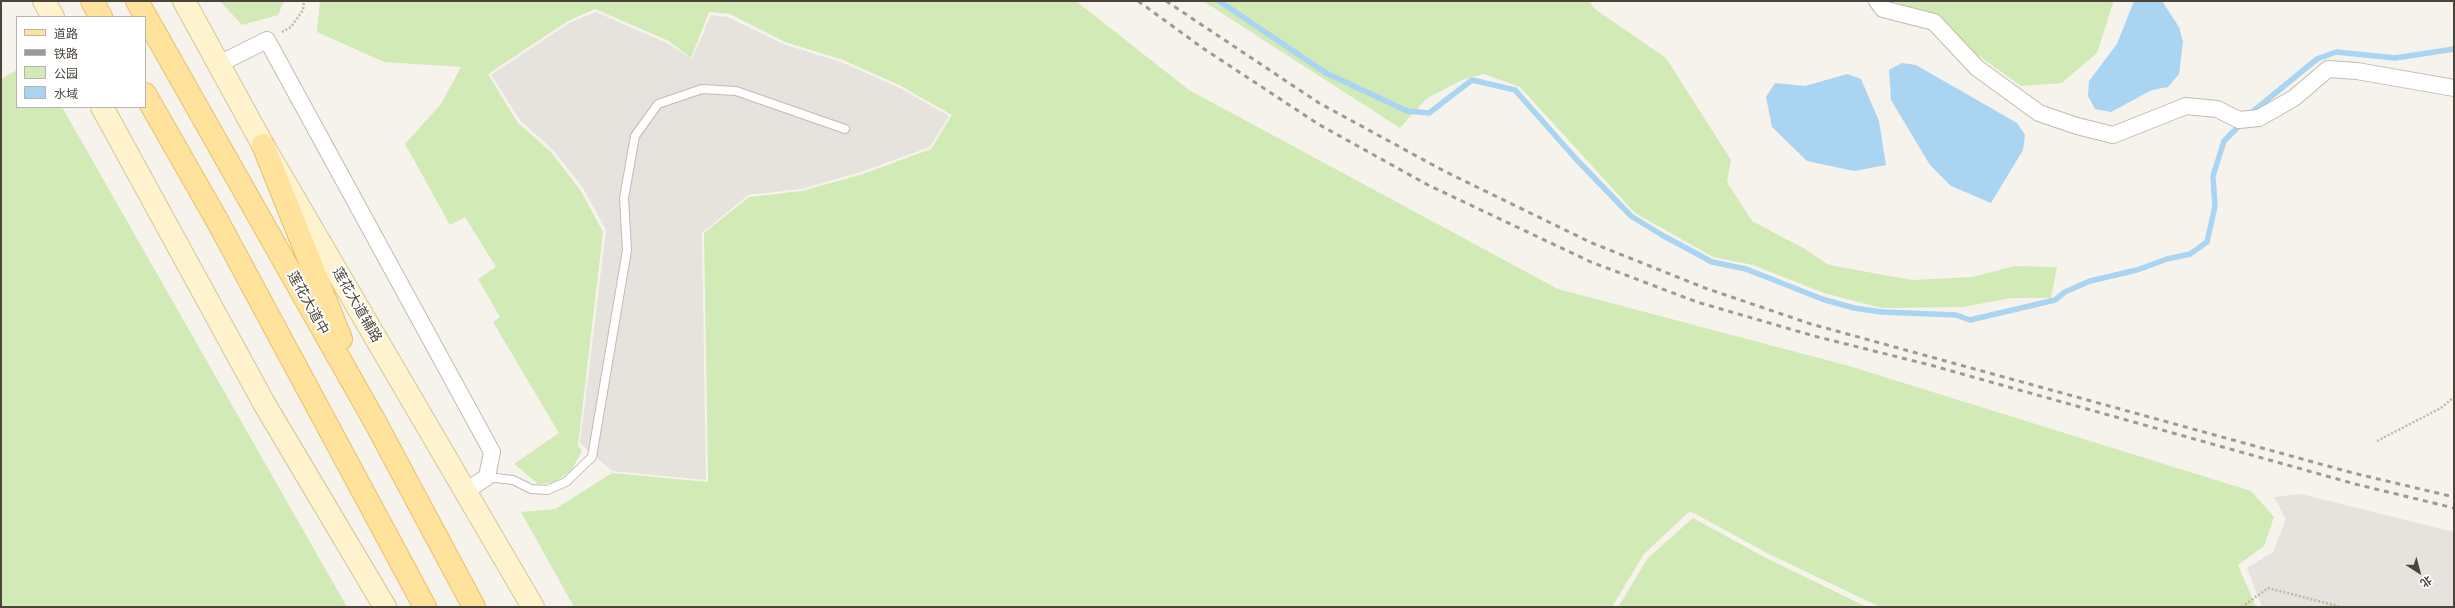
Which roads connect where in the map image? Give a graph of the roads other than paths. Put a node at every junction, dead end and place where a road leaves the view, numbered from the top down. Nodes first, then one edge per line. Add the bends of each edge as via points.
1 (44, 1) edge
2 (92, 1) edge
3 (137, 1) edge
4 (184, 1) edge
5 (1877, 1) edge
6 (52, 16) edge
7 (100, 16) edge
8 (145, 16) edge
9 (146, 17) edge
10 (219, 64) junction
11 (2454, 88) edge
12 (146, 96) edge
13 (103, 108) edge
14 (845, 129) dead end
15 (263, 145) junction
16 (374, 420) junction
17 (487, 477) junction
18 (466, 491) junction
19 (385, 607) edge
20 (425, 607) edge
21 (474, 607) edge
22 (533, 607) edge

1 - 6 street
2 - 7 main road
3 - 8 main road, 莲花大道中
4 - 10 street, 莲花大道辅路
5 - 11 street via 1883,9 1934,22 1977,68 2039,113 2077,126 2113,134 2186,106 2217,109 2239,120 2259,118 2294,98 2328,69 2357,71
9 - 16 main road, 莲花大道中
10 - 15 street, 莲花大道辅路
10 - 17 street via 267,40 492,452
12 - 20 main road via 218,222
13 - 19 street via 265,405
14 - 17 lane via 736,91 702,89 658,104 635,136 624,198 627,250 592,457 566,482 547,490 531,489 513,480
15 - 16 main road
15 - 18 street, 莲花大道辅路
16 - 21 main road, 莲花大道中
17 - 18 street
18 - 22 street, 莲花大道辅路

